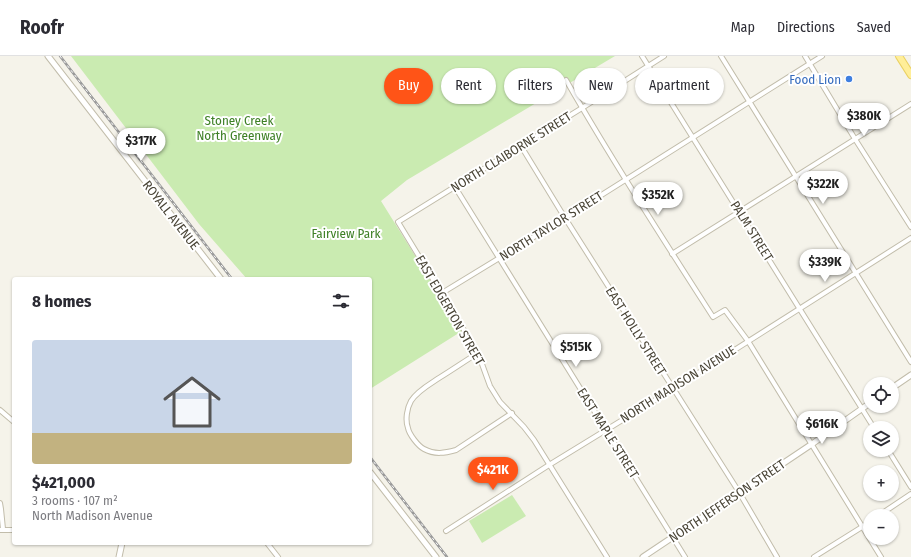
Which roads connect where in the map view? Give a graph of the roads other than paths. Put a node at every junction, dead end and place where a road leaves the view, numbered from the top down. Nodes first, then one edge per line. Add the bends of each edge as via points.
1 (48, 56) edge
2 (642, 56) edge
3 (664, 56) edge
4 (721, 56) edge
5 (805, 56) edge
6 (822, 56) edge
7 (899, 56) edge
8 (810, 64) junction
9 (649, 66) junction
10 (911, 75) edge
11 (566, 80) dead end
12 (750, 102) junction
13 (911, 104) edge
14 (582, 108) junction
15 (693, 138) junction
16 (856, 139) junction
17 (521, 146) junction
18 (796, 176) junction
19 (626, 179) junction
20 (455, 187) junction
21 (740, 212) junction
22 (565, 218) junction
23 (398, 222) joint
24 (911, 227) edge
25 (911, 238) edge
26 (672, 254) junction
27 (499, 259) junction
28 (856, 273) junction
29 (219, 277) edge
30 (442, 293) junction
31 (800, 308) junction
32 (748, 341) junction
33 (478, 353) junction
34 (911, 362) edge
35 (911, 375) edge
36 (899, 383) edge
37 (673, 389) junction
38 (862, 409) junction
39 (0, 410) edge
40 (512, 414) junction
41 (12, 420) edge
42 (870, 421) edge
43 (605, 430) junction
44 (812, 444) junction
45 (892, 457) edge
46 (549, 465) junction
47 (372, 475) edge
48 (911, 487) edge
49 (739, 492) junction
50 (911, 494) edge
51 (0, 504) edge
52 (888, 509) edge
53 (862, 527) junction
54 (1, 530) edge
55 (12, 530) edge
56 (446, 531) dead end
57 (673, 537) junction
58 (122, 545) edge
59 (269, 545) edge
60 (119, 557) edge
61 (278, 557) edge
62 (436, 557) edge
63 (607, 557) edge
64 (643, 557) edge
65 (685, 557) edge
66 (777, 557) edge
67 (814, 557) edge
68 (882, 557) edge

1 - 29 street, ROYALL AVENUE
2 - 9 street, PALM STREET
3 - 9 street, NORTH CLAIBORNE STREET
4 - 12 street
5 - 8 street
6 - 8 street, NORTH TAYLOR STREET
7 - 10 main road
8 - 12 street, NORTH TAYLOR STREET
8 - 16 street
9 - 14 street, NORTH CLAIBORNE STREET
9 - 15 street, PALM STREET
11 - 14 street
12 - 15 street, NORTH TAYLOR STREET
12 - 18 street
13 - 16 street
14 - 17 street, NORTH CLAIBORNE STREET
14 - 19 street
15 - 19 street, NORTH TAYLOR STREET
15 - 21 street, PALM STREET
16 - 18 street
16 - 24 street
17 - 20 street, NORTH CLAIBORNE STREET
17 - 22 street, EAST HOLLY STREET
18 - 21 street
18 - 28 street
19 - 22 street, NORTH TAYLOR STREET
19 - 26 street
20 - 23 street, NORTH CLAIBORNE STREET
20 - 27 street, EAST MAPLE STREET
21 - 26 street
21 - 31 street, PALM STREET
22 - 27 street, NORTH TAYLOR STREET
22 - 37 street, EAST HOLLY STREET
23 - 30 street, EAST EDGERTON STREET
25 - 28 street, NORTH MADISON AVENUE
26 - 32 street via 713,317 726,310
27 - 30 street, NORTH TAYLOR STREET
27 - 43 street, EAST MAPLE STREET
28 - 31 street, NORTH MADISON AVENUE
28 - 34 street
30 - 33 street, EAST EDGERTON STREET
31 - 32 street, NORTH MADISON AVENUE
31 - 38 street, PALM STREET
32 - 37 street, NORTH MADISON AVENUE
32 - 44 street
33 - 40 street, EAST EDGERTON STREET via 490,386 500,402
33 - 40 street via 411,400 407,422 414,440 423,449 434,453 446,453 456,450
35 - 36 street
37 - 43 street, NORTH MADISON AVENUE
37 - 49 street, EAST HOLLY STREET
38 - 42 street, PALM STREET
38 - 44 street, NORTH JEFFERSON STREET
39 - 41 street
40 - 46 street, EAST EDGERTON STREET via 534,440
43 - 46 street, NORTH MADISON AVENUE
43 - 57 street, EAST MAPLE STREET
44 - 49 street, NORTH JEFFERSON STREET
44 - 53 street
45 - 48 street
46 - 56 street, NORTH MADISON AVENUE
46 - 63 street, EAST EDGERTON STREET
47 - 62 street
49 - 57 street, NORTH JEFFERSON STREET
49 - 66 street, EAST HOLLY STREET
50 - 52 street
51 - 54 street
53 - 67 street
53 - 68 street
54 - 55 street
57 - 64 street, NORTH JEFFERSON STREET
57 - 65 street, EAST MAPLE STREET
58 - 60 street
59 - 61 street

